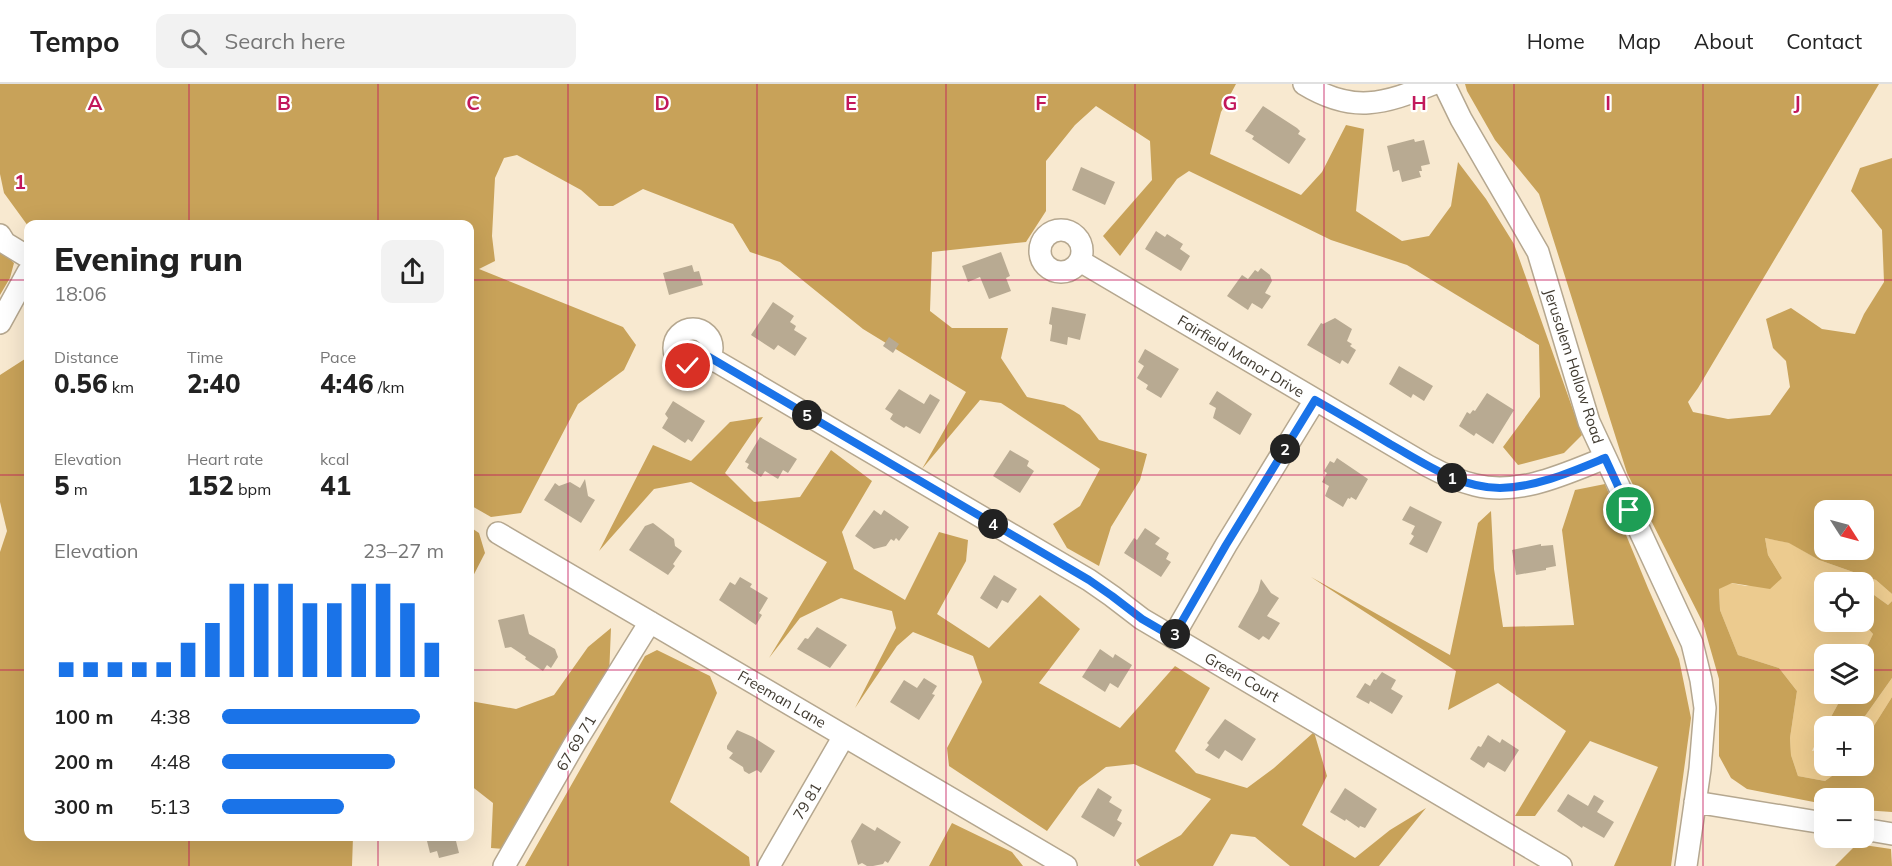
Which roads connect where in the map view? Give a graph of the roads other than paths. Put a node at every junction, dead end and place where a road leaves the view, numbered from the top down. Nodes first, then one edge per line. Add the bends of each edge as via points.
1 (1304, 84) edge
2 (1433, 84) edge
3 (1444, 84) edge
4 (0, 235) edge
5 (24, 255) edge
6 (1080, 261) dead end
7 (24, 279) edge
8 (0, 322) edge
9 (709, 357) dead end
10 (1315, 400) junction
11 (1605, 458) junction
12 (498, 532) dead end
13 (650, 622) junction
14 (1173, 637) junction
15 (844, 736) junction
16 (1695, 802) junction
17 (1814, 821) edge
18 (1874, 831) edge
19 (1892, 834) edge
20 (504, 866) edge
21 (769, 866) edge
22 (1065, 866) edge
23 (1561, 866) edge
24 (1686, 866) edge

1 - 2 street via 1330,97 1377,103
3 - 11 street, Jerusalem Hollow Road via 1538,252 1589,422
4 - 5 street via 5,243
6 - 10 street, Fairfield Manor Drive
7 - 8 street
9 - 14 street, Green Court via 1089,580
10 - 11 street, Fairfield Manor Drive via 1428,466 1477,486 1509,487 1550,480
10 - 14 street
11 - 16 street, Jerusalem Hollow Road via 1692,643 1706,708
12 - 13 street, Freeman Lane
13 - 15 street, Freeman Lane
13 - 20 street, 67 69 71
14 - 23 street, Green Court
15 - 21 street, 79 81
15 - 22 street, Freeman Lane
16 - 17 street
16 - 24 street, Jerusalem Hollow Road
18 - 19 street

